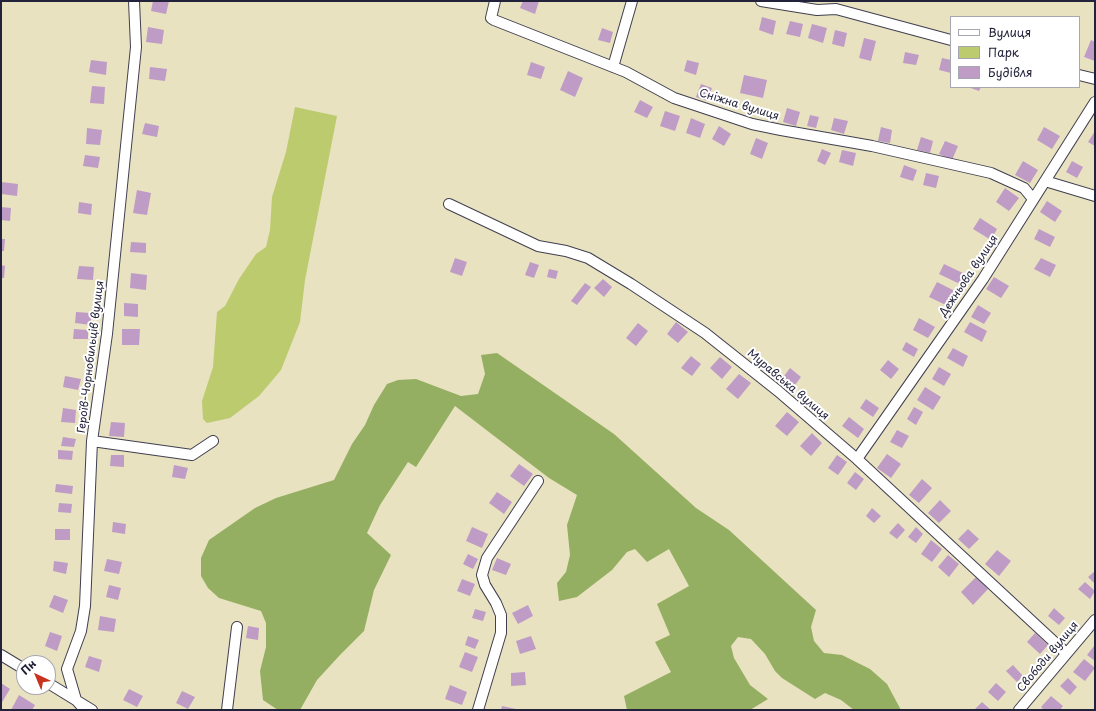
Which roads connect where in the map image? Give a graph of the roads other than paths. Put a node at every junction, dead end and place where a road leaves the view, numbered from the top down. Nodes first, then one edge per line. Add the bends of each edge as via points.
1 (134, 1) edge
2 (495, 1) edge
3 (632, 1) edge
4 (761, 1) edge
5 (838, 5) edge
6 (950, 40) edge
7 (614, 67) junction
8 (1080, 75) edge
9 (1095, 79) edge
10 (1095, 102) edge
11 (1045, 181) junction
12 (1095, 196) edge
13 (1033, 199) junction
14 (449, 204) dead end
15 (92, 441) junction
16 (213, 441) dead end
17 (857, 459) junction
18 (538, 481) dead end
19 (1095, 620) edge
20 (237, 627) dead end
21 (1066, 653) junction
22 (1, 655) edge
23 (16, 664) edge
24 (56, 688) edge
25 (76, 700) junction
26 (85, 710) edge
27 (92, 710) edge
28 (227, 710) edge
29 (478, 710) edge
30 (1019, 710) edge

1 - 15 street, Героїв-Чорнобильців вулиця via 136,47 107,334
2 - 7 street, Сніжна вулиця via 491,18
3 - 7 street
4 - 5 street via 817,10
5 - 6 street
7 - 13 street, Сніжна вулиця via 674,98 752,124 865,145 991,173 1024,188
8 - 9 street
10 - 11 street, Дежньова вулиця
11 - 12 street
11 - 13 street, Дежньова вулиця
13 - 17 street, Дежньова вулиця via 983,279
14 - 17 street, Муравська вулиця via 538,246 588,258 625,279 717,343
15 - 16 street via 192,455
15 - 25 street, Героїв-Чорнобильців вулиця via 85,606 82,631 67,670
17 - 21 street, Муравська вулиця
18 - 29 street via 487,558 482,575 501,615 501,633
19 - 21 street, Свободи вулиця
20 - 28 street
21 - 30 street, Свободи вулиця
22 - 23 street
24 - 25 street
25 - 26 street, Героїв-Чорнобильців вулиця
25 - 27 street

